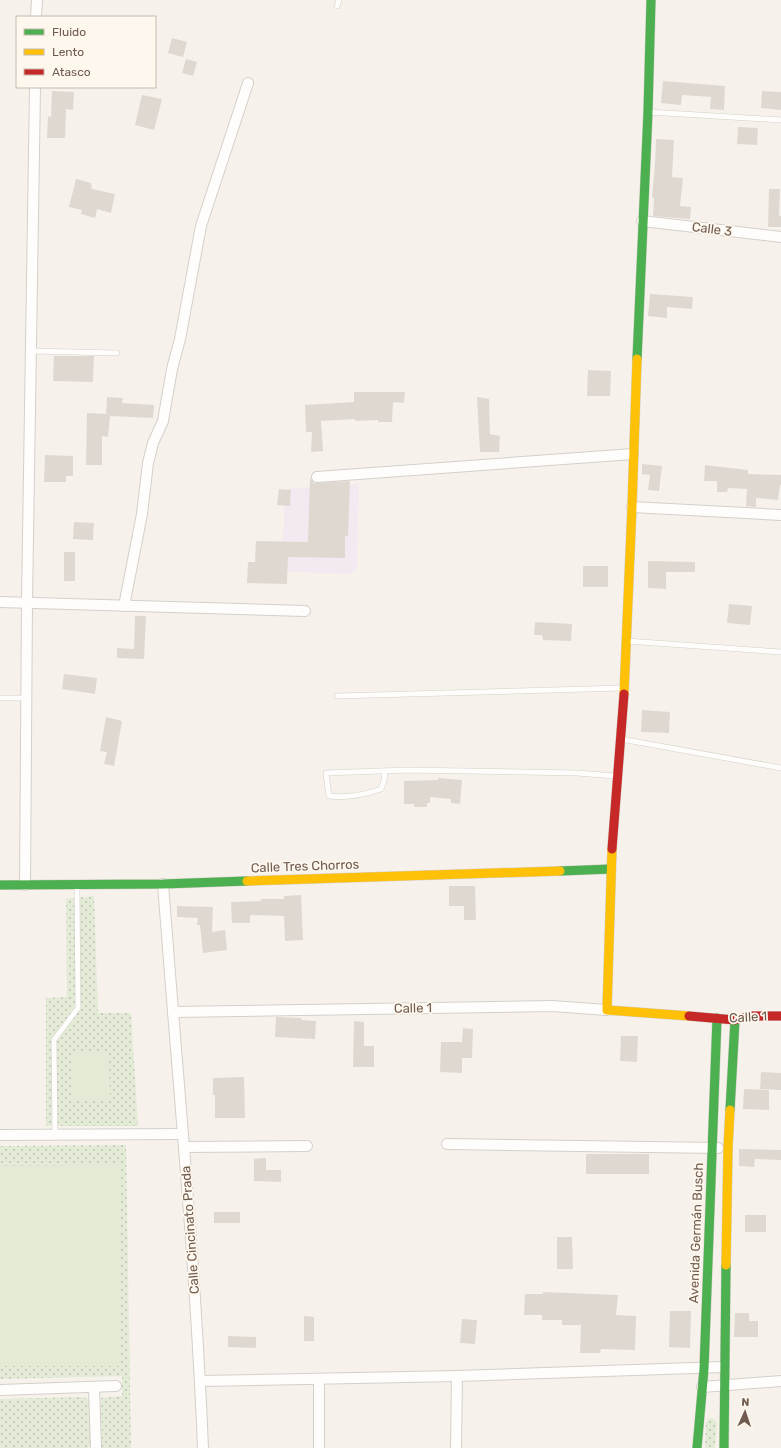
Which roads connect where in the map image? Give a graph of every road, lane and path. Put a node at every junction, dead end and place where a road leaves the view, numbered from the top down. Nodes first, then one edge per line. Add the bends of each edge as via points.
1 (37, 0) edge
2 (339, 0) edge
3 (651, 0) edge
4 (337, 6) dead end
5 (36, 16) edge
6 (248, 83) dead end
7 (35, 88) edge
8 (648, 112) junction
9 (781, 120) edge
10 (642, 221) junction
11 (781, 237) edge
12 (31, 351) junction
13 (117, 353) dead end
14 (633, 454) junction
15 (317, 476) dead end
16 (632, 507) junction
17 (781, 515) edge
18 (0, 602) edge
19 (27, 602) junction
20 (124, 606) junction
21 (305, 611) dead end
22 (626, 641) junction
23 (781, 652) edge
24 (624, 688) junction
25 (337, 696) dead end
26 (0, 698) edge
27 (26, 698) junction
28 (620, 739) junction
29 (781, 768) edge
30 (385, 771) junction
31 (618, 776) junction
32 (611, 869) junction
33 (163, 884) junction
34 (0, 885) edge
35 (25, 885) junction
36 (77, 885) junction
37 (607, 1010) junction
38 (173, 1012) junction
39 (781, 1016) edge
40 (717, 1018) junction
41 (735, 1020) junction
42 (183, 1134) junction
43 (0, 1135) edge
44 (55, 1135) junction
45 (447, 1144) dead end
46 (307, 1146) dead end
47 (184, 1147) junction
48 (712, 1148) junction
49 (728, 1148) junction
50 (724, 1367) junction
51 (704, 1369) junction
52 (457, 1376) junction
53 (319, 1379) junction
54 (200, 1381) junction
55 (781, 1381) edge
56 (724, 1384) junction
57 (116, 1386) dead end
58 (94, 1387) junction
59 (702, 1387) junction
60 (0, 1390) edge
61 (96, 1448) edge
62 (202, 1448) edge
63 (319, 1448) edge
64 (456, 1448) edge
65 (697, 1448) edge
66 (724, 1448) edge

1 - 5 street
2 - 4 lane
3 - 8 main road
6 - 20 street via 200,226 163,421 152,442 142,514
7 - 12 street
8 - 9 lane
8 - 10 main road
10 - 11 street, Calle 3
10 - 14 main road
12 - 13 lane
12 - 19 street
14 - 15 street
14 - 16 main road
16 - 17 street
16 - 22 main road
18 - 19 street
19 - 20 street
19 - 27 street
20 - 21 street
22 - 23 lane
22 - 24 main road
24 - 25 lane
24 - 28 main road
26 - 27 lane
27 - 35 street
28 - 29 lane
28 - 31 main road
30 - 30 lane via 381,789 340,798 329,796 326,773
30 - 31 lane
31 - 32 main road
32 - 33 main road, Calle Tres Chorros
32 - 37 main road
33 - 36 main road, Calle Tres Chorros
33 - 38 street
34 - 35 main road, Calle Tres Chorros
35 - 36 main road, Calle Tres Chorros
36 - 44 lane via 78,1008 54,1040
37 - 38 street, Calle 1 via 552,1006
37 - 40 main road, Calle 1
38 - 42 street, Calle Cincinato Prada
39 - 41 main road, Calle 1 via 750,1016
40 - 41 main road, Calle 1
40 - 48 main road, Avenida Germán Busch
41 - 49 main road
42 - 44 street
42 - 47 street, Calle Cincinato Prada
43 - 44 street
45 - 48 street
46 - 47 street
47 - 54 street, Calle Cincinato Prada
48 - 49 street
48 - 51 main road, Avenida Germán Busch
49 - 50 main road
50 - 51 street
50 - 56 main road
51 - 52 street
51 - 59 main road, Avenida Germán Busch
52 - 53 street
52 - 64 street
53 - 54 street
53 - 63 street
54 - 62 street, Calle Cincinato Prada
55 - 56 street
56 - 59 street
56 - 66 main road
57 - 58 street
58 - 60 street
58 - 61 street
59 - 65 main road, Avenida Germán Busch

